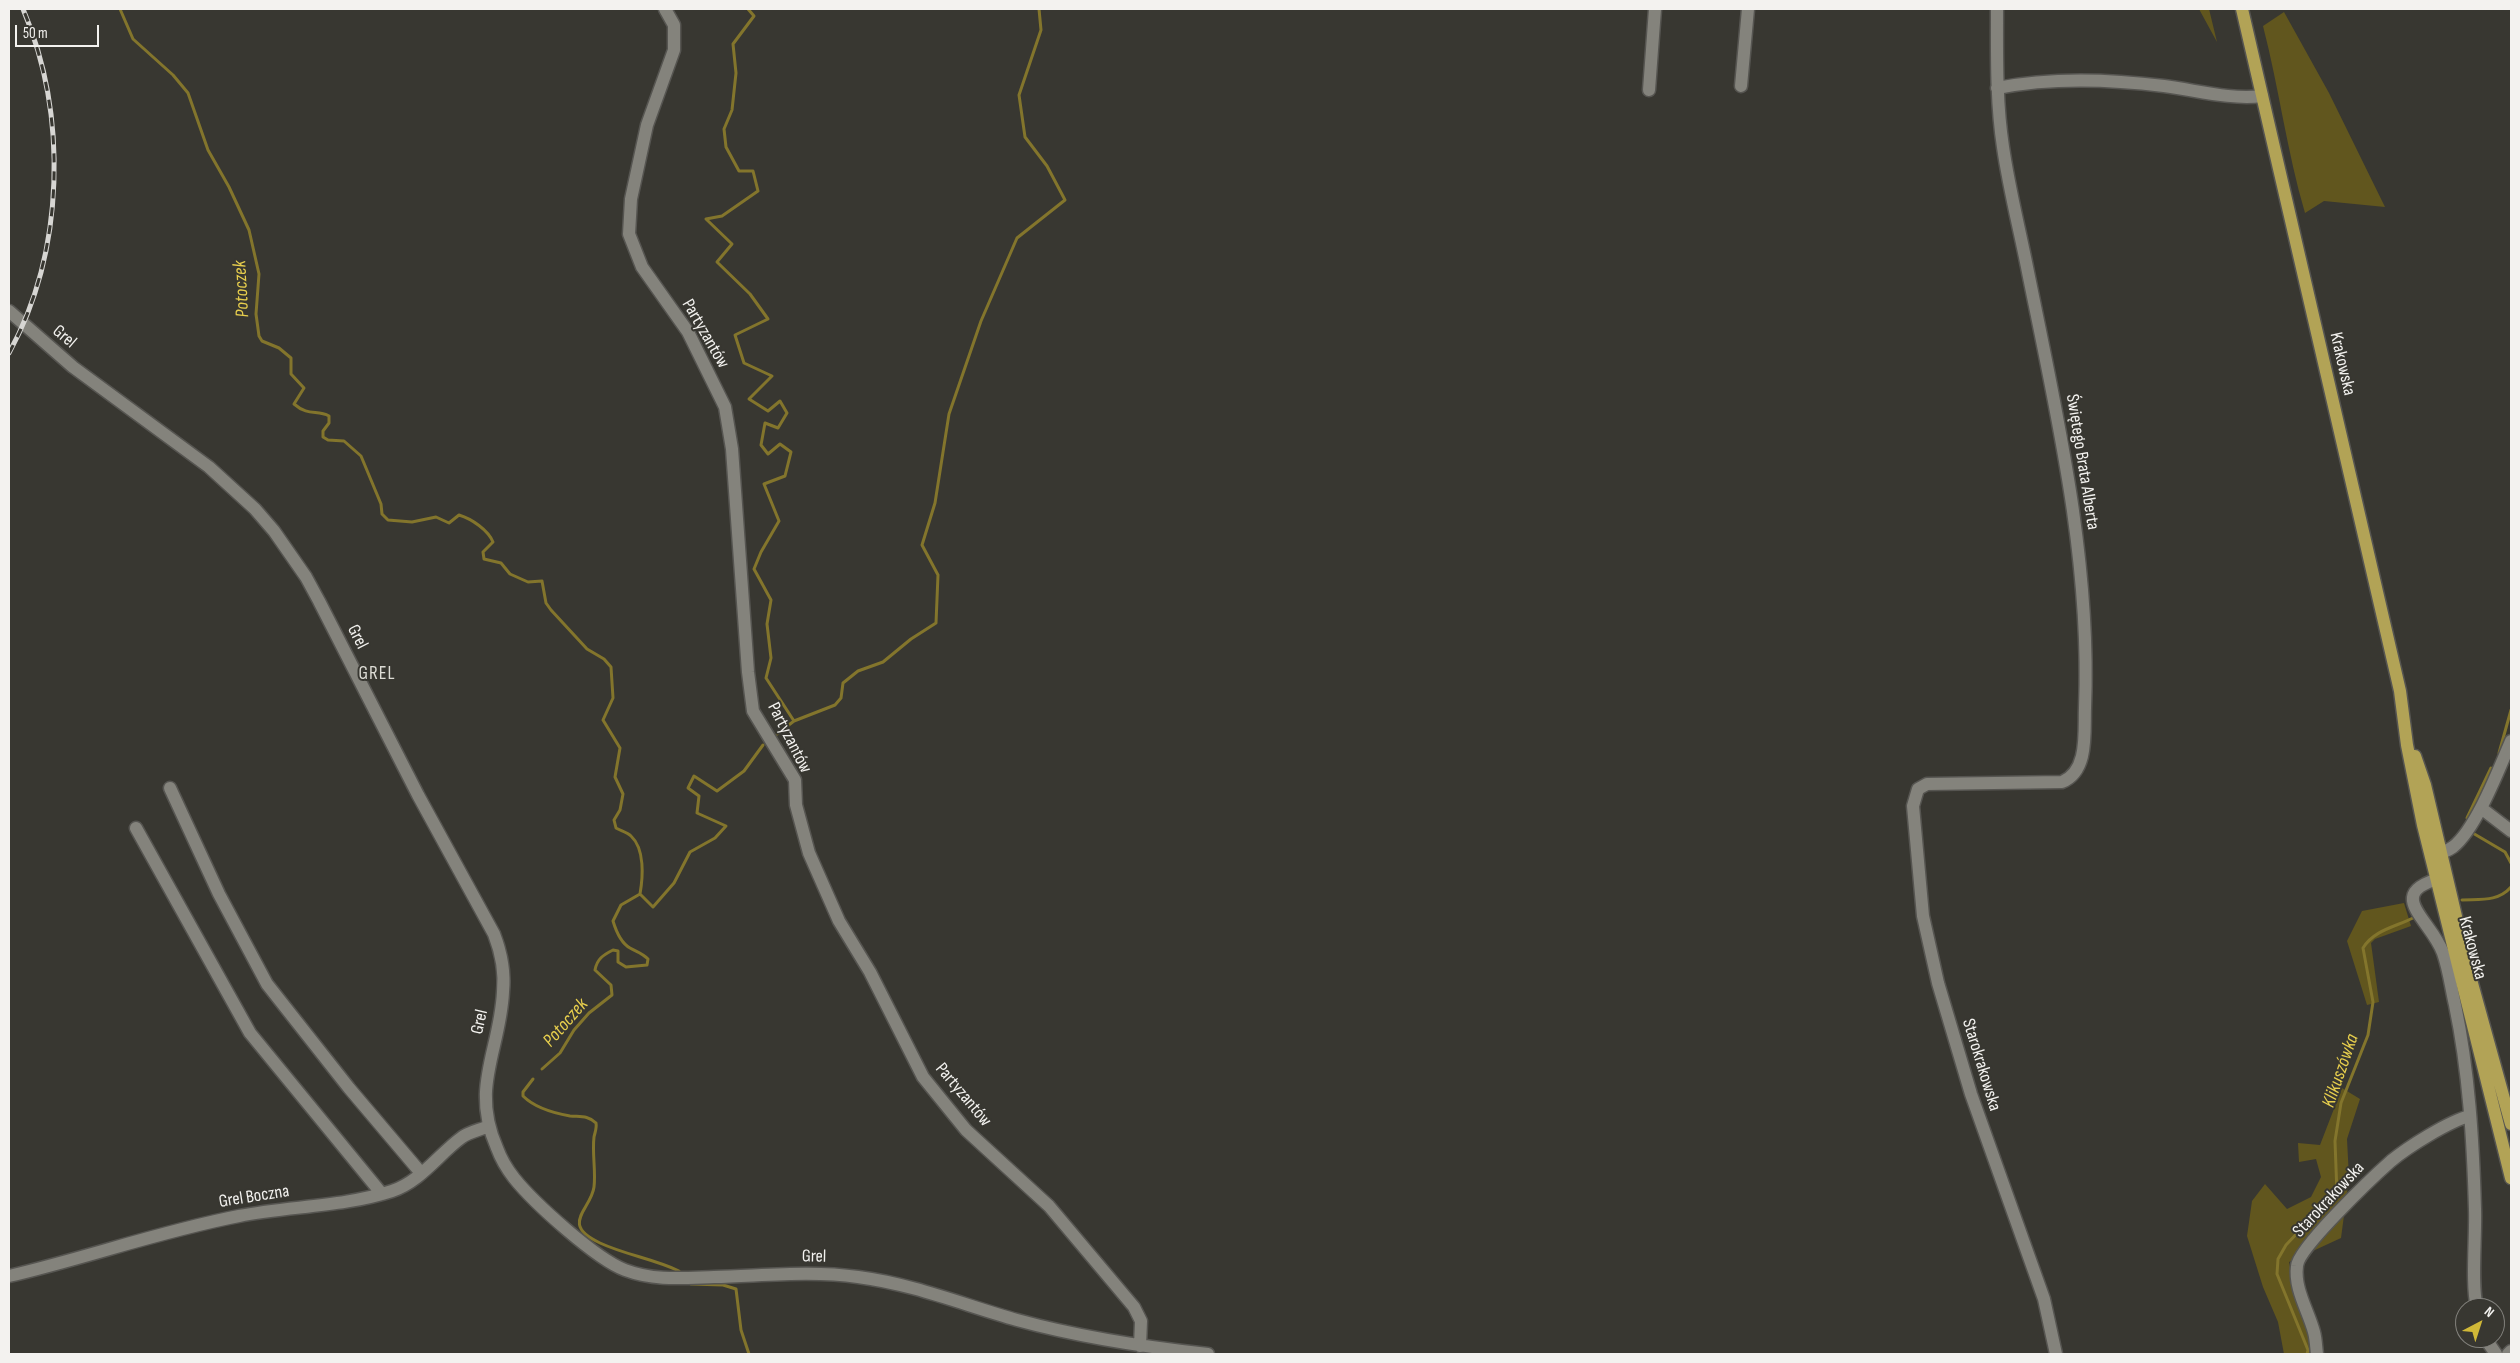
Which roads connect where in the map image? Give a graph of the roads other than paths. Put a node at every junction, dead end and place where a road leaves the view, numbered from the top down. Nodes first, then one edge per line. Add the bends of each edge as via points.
1 (665, 9) edge
2 (1655, 9) edge
3 (1748, 9) edge
4 (1996, 9) edge
5 (2242, 9) edge
6 (1740, 86) dead end
7 (1997, 88) junction
8 (1649, 90) dead end
9 (2262, 96) junction
10 (9, 311) edge
11 (2511, 741) edge
12 (1927, 784) joint
13 (170, 788) dead end
14 (2480, 808) junction
15 (136, 828) dead end
16 (2511, 831) edge
17 (2435, 855) junction
18 (2441, 878) junction
19 (2470, 1116) junction
20 (2511, 1124) edge
21 (489, 1126) junction
22 (420, 1173) junction
23 (2511, 1178) edge
24 (382, 1194) junction
25 (9, 1276) edge
26 (2477, 1298) edge
27 (1140, 1346) junction
28 (2511, 1351) edge
29 (1208, 1354) edge
30 (2056, 1354) edge
31 (2317, 1354) edge
32 (2508, 1354) edge

1 - 27 street, Partyzantów via 674,25 674,50 647,125 631,199 629,234 642,267 688,332 725,407 733,458 753,711 794,780 796,805 809,853 839,921 870,972 923,1077 966,1130 1049,1206 1134,1307 1141,1322
2 - 8 street
3 - 6 street
4 - 7 street, Świętego Brata Alberta
5 - 9 main road, Krakowska
7 - 9 street via 2034,81 2098,80 2233,96
7 - 12 street, Świętego Brata Alberta via 2003,149 2075,522 2086,622 2082,760 2076,774 2062,782
9 - 17 main road, Krakowska via 2398,682 2412,772
10 - 21 street, Grel via 73,367 188,451 234,489 274,531 306,577 500,950 503,994 485,1082
11 - 14 street
12 - 30 street, Starokrakowska via 1918,789 1913,806 1918,874 1929,947 1970,1094 2044,1300
13 - 22 street via 219,894 267,984
14 - 16 street
14 - 17 street via 2457,843
15 - 24 street via 250,1033
17 - 18 main road, Krakowska
18 - 19 street via 2420,885 2415,889 2413,900 2443,953 2455,1007
18 - 20 main road, Krakowska
18 - 23 main road, Krakowska
19 - 26 street
19 - 31 street, Starokrakowska via 2456,1119 2392,1160 2346,1204 2296,1264 2299,1289 2314,1332
21 - 22 street, Grel Boczna via 462,1137
21 - 27 street, Grel via 503,1162 527,1192 598,1256 626,1270 671,1279 811,1274 855,1276 916,1288 1017,1320
22 - 24 street, Grel Boczna via 395,1190
24 - 25 street, Grel Boczna via 366,1199 242,1215
27 - 29 street, Grel
28 - 32 street

